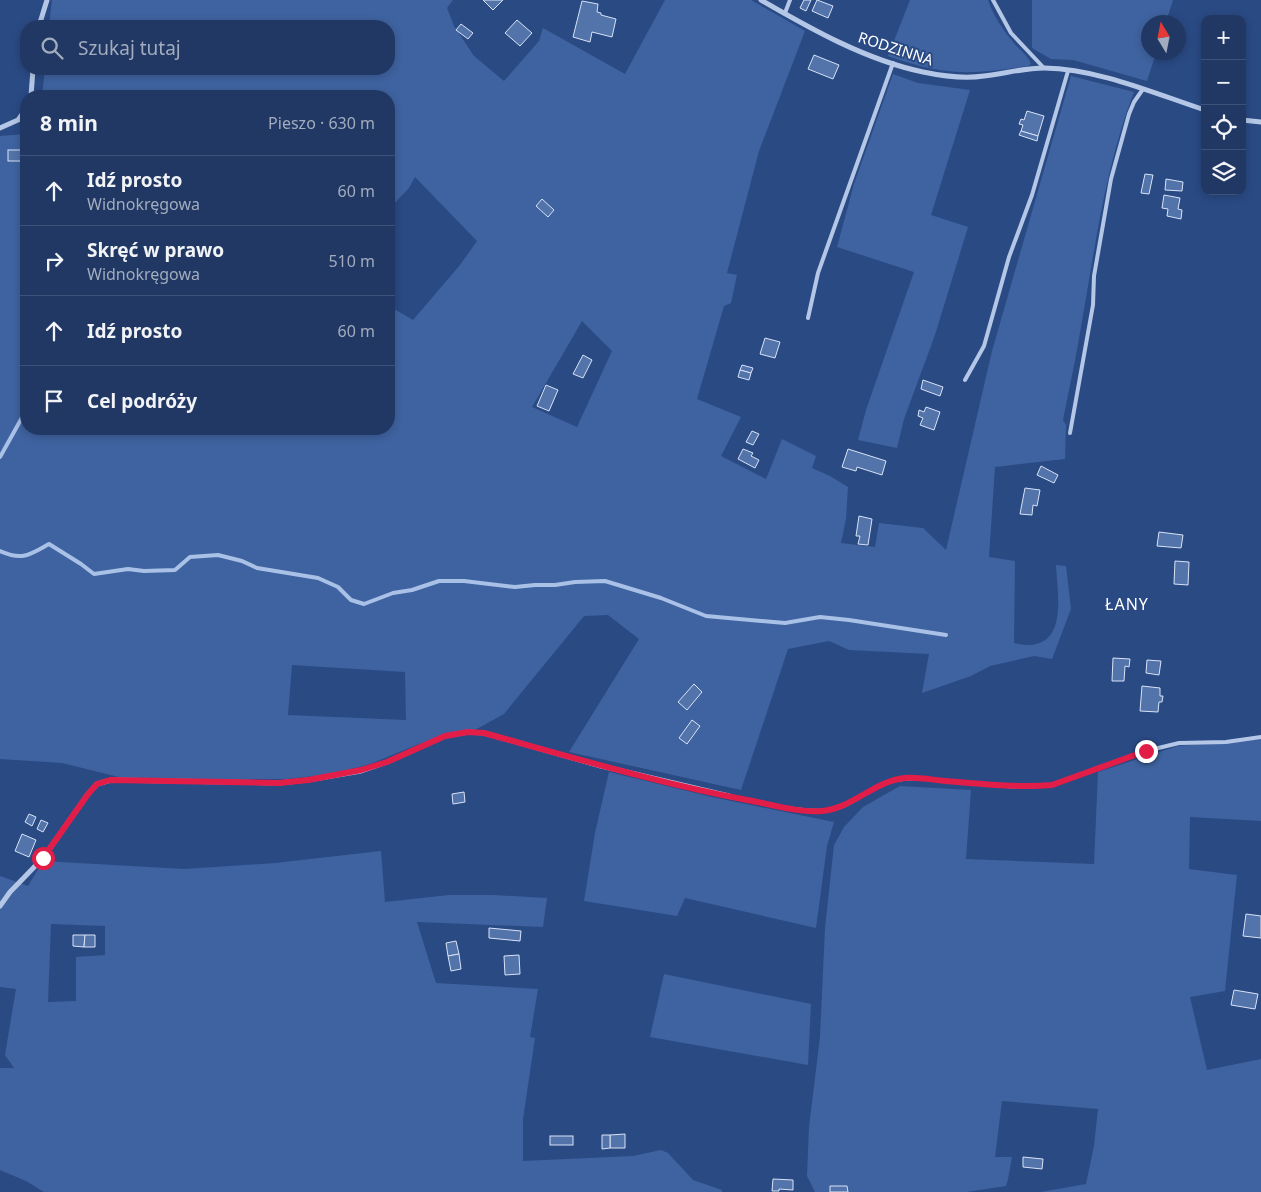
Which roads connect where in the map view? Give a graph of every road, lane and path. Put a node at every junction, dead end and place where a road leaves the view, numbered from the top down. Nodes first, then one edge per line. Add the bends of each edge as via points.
1 (47, 0) edge
2 (761, 0) edge
3 (790, 0) edge
4 (994, 0) edge
5 (785, 13) junction
6 (41, 20) edge
7 (892, 63) junction
8 (1044, 68) junction
9 (1068, 71) junction
10 (33, 75) edge
11 (1143, 89) junction
12 (31, 90) edge
13 (1201, 109) edge
14 (20, 117) edge
15 (1246, 120) edge
16 (1261, 122) edge
17 (0, 128) edge
18 (808, 318) dead end
19 (965, 380) dead end
20 (1070, 433) dead end
21 (1261, 737) edge
22 (728, 796) joint
23 (0, 906) edge

1 - 6 street
2 - 5 street, RODZINNA
3 - 5 lane
4 - 8 lane via 1011,33
5 - 7 street, RODZINNA via 857,50
7 - 8 street, RODZINNA via 952,76 982,76
7 - 18 lane via 818,273
8 - 9 street, RODZINNA
9 - 11 street, RODZINNA
9 - 19 lane via 984,346
10 - 12 street
11 - 13 street, RODZINNA
11 - 20 lane via 1134,102 1111,179
14 - 17 street
15 - 16 street
21 - 22 lane via 1179,743 1146,751 1052,785 893,780 839,808 820,811
22 - 23 street via 600,766 484,733 468,732 445,736 361,770 308,780 279,783 110,780 97,784 88,794 43,858

